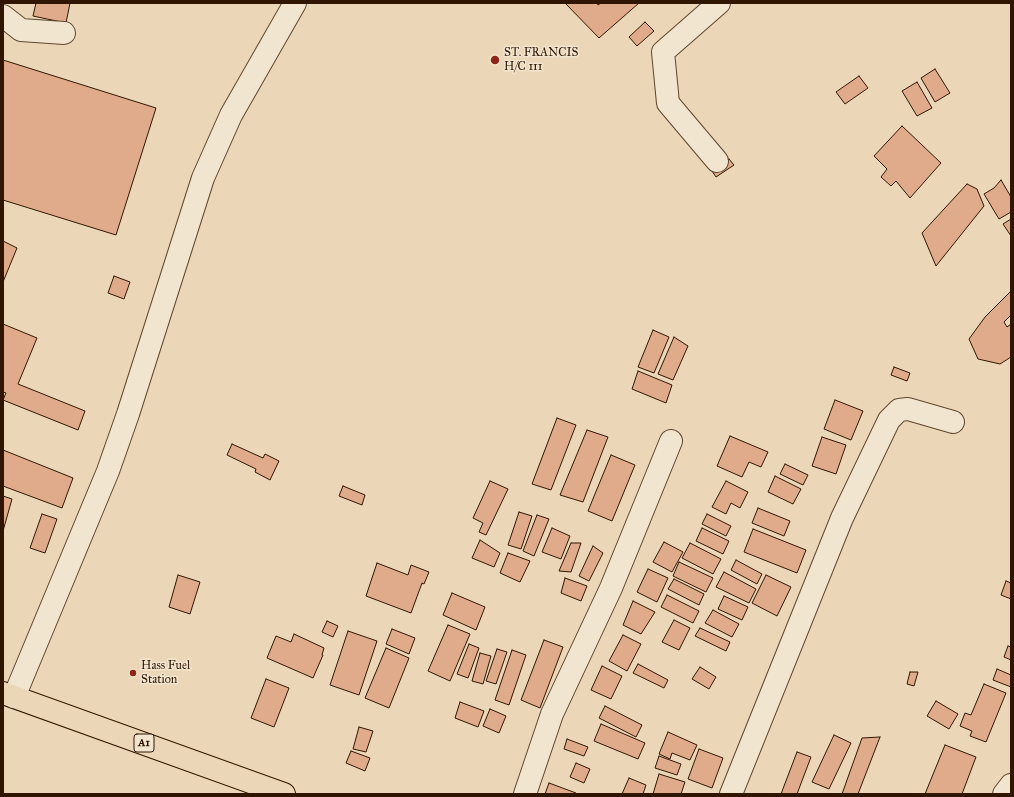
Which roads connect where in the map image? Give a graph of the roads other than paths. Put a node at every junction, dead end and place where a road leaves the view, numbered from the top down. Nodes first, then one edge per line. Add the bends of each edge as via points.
1 (295, 3) edge
2 (719, 3) edge
3 (3, 16) edge
4 (64, 33) dead end
5 (717, 161) dead end
6 (953, 422) dead end
7 (671, 442) dead end
8 (8, 695) edge
9 (1011, 785) edge
10 (284, 794) edge
11 (525, 794) edge
12 (731, 794) edge
13 (1004, 794) edge

1 - 8 street via 231,115 203,178 108,471
2 - 5 street via 663,52 668,104
3 - 4 street via 21,30
6 - 12 street via 908,409 899,410 890,420 842,518
7 - 11 street via 611,588 552,714
8 - 10 highway, A1
9 - 13 street

